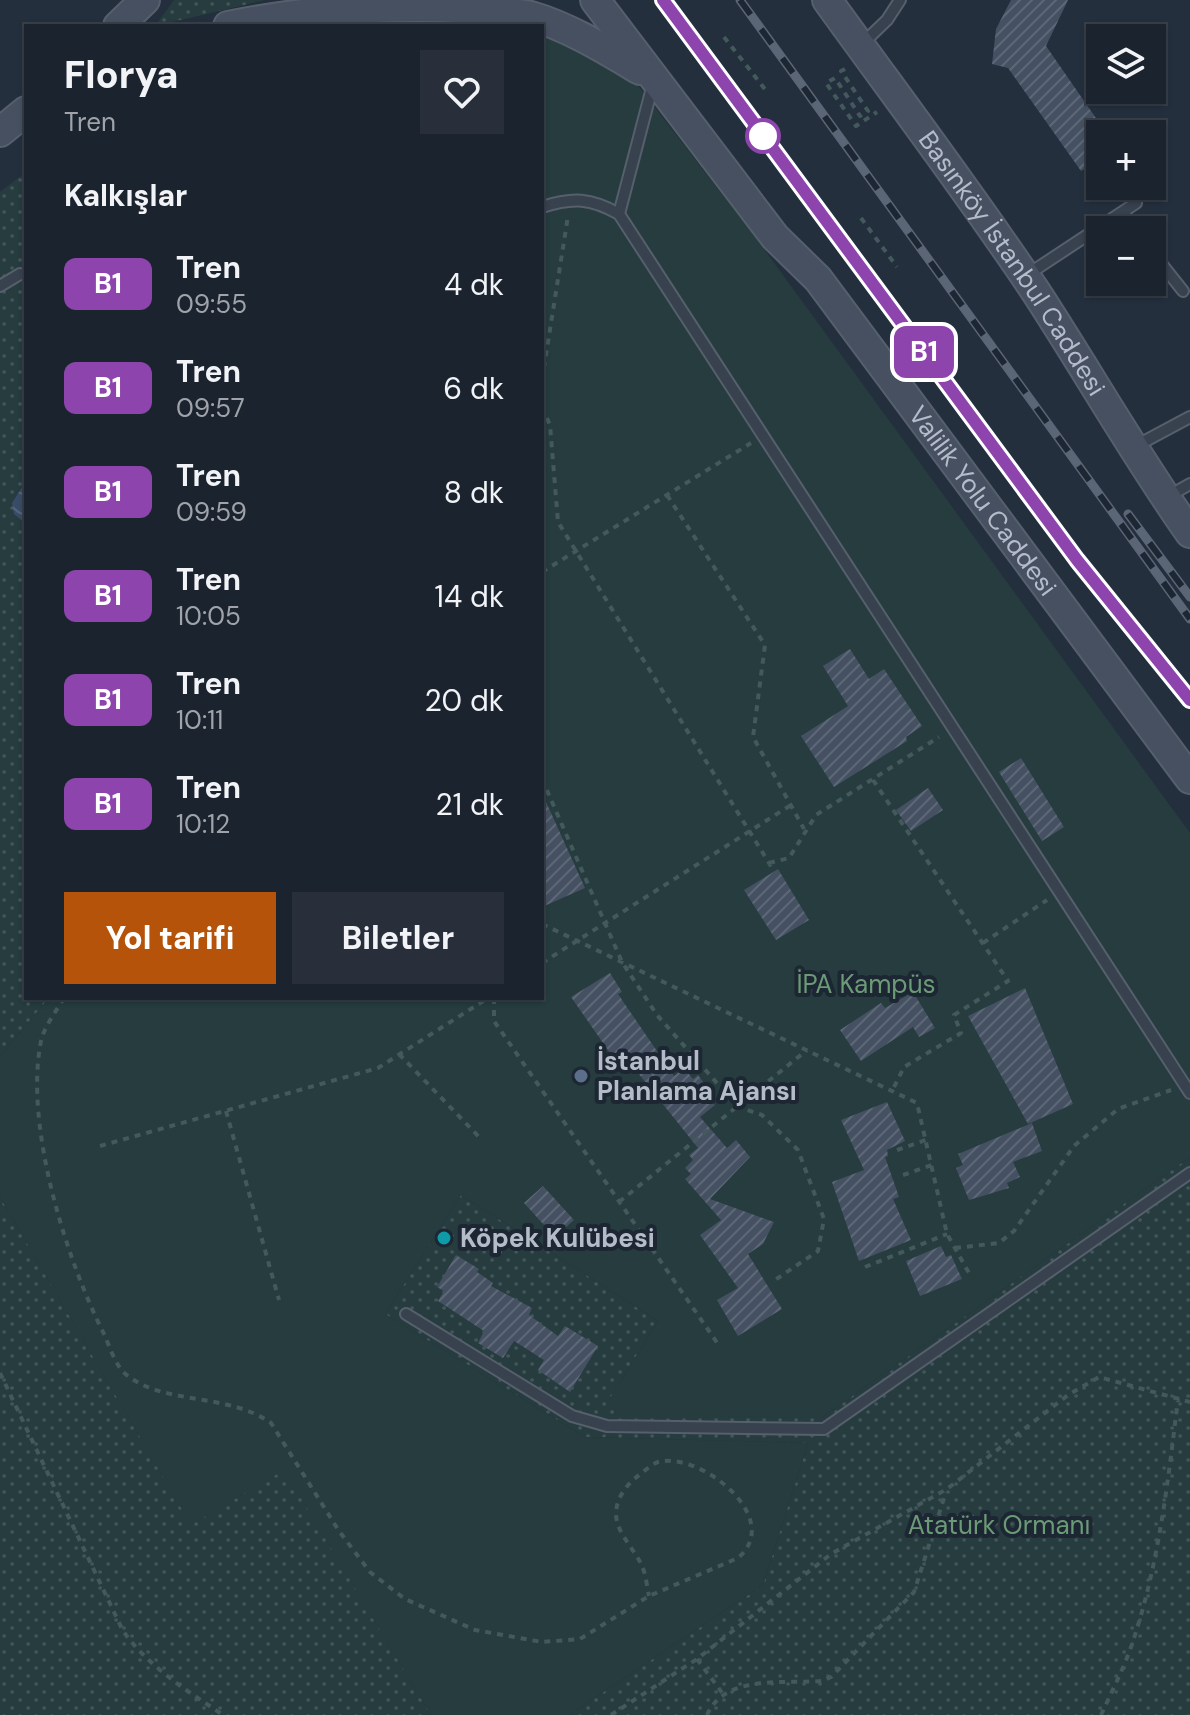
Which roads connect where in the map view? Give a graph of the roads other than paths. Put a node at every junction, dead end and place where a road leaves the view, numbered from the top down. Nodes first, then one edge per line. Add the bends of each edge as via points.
1 (595, 0) edge
2 (827, 0) edge
3 (900, 0) edge
4 (478, 2) edge
5 (142, 9) edge
6 (121, 24) edge
7 (237, 24) edge
8 (860, 45) junction
9 (655, 79) junction
10 (24, 113) edge
11 (0, 132) edge
12 (1136, 203) dead end
13 (544, 206) edge
14 (1123, 212) junction
15 (619, 214) junction
16 (1126, 216) edge
17 (1166, 270) edge
18 (20, 274) dead end
19 (1025, 277) junction
20 (0, 286) edge
21 (1183, 291) dead end
22 (1190, 417) edge
23 (1132, 448) junction
24 (1190, 484) edge
25 (1165, 498) junction
26 (1189, 531) edge
27 (1190, 779) edge
28 (1187, 1088) edge
29 (1190, 1173) edge
30 (406, 1314) dead end

1 - 9 main road, Valilik Yolu Caddesi
2 - 8 main road, Basınköy İstanbul Caddesi
3 - 8 lane
4 - 7 main road via 294,12
4 - 9 main road via 532,16
5 - 6 main road
8 - 19 main road, Basınköy İstanbul Caddesi
9 - 15 lane
9 - 27 main road, Valilik Yolu Caddesi via 775,237 818,279
10 - 11 main road
12 - 14 lane
13 - 15 lane via 571,198 597,201
14 - 16 lane
14 - 19 lane
15 - 28 lane
17 - 21 lane
18 - 20 lane
19 - 23 main road, Basınköy İstanbul Caddesi
22 - 23 lane
23 - 25 main road, Basınköy İstanbul Caddesi
24 - 25 lane
25 - 26 main road, Basınköy İstanbul Caddesi
29 - 30 lane via 824,1429 607,1426 572,1416

